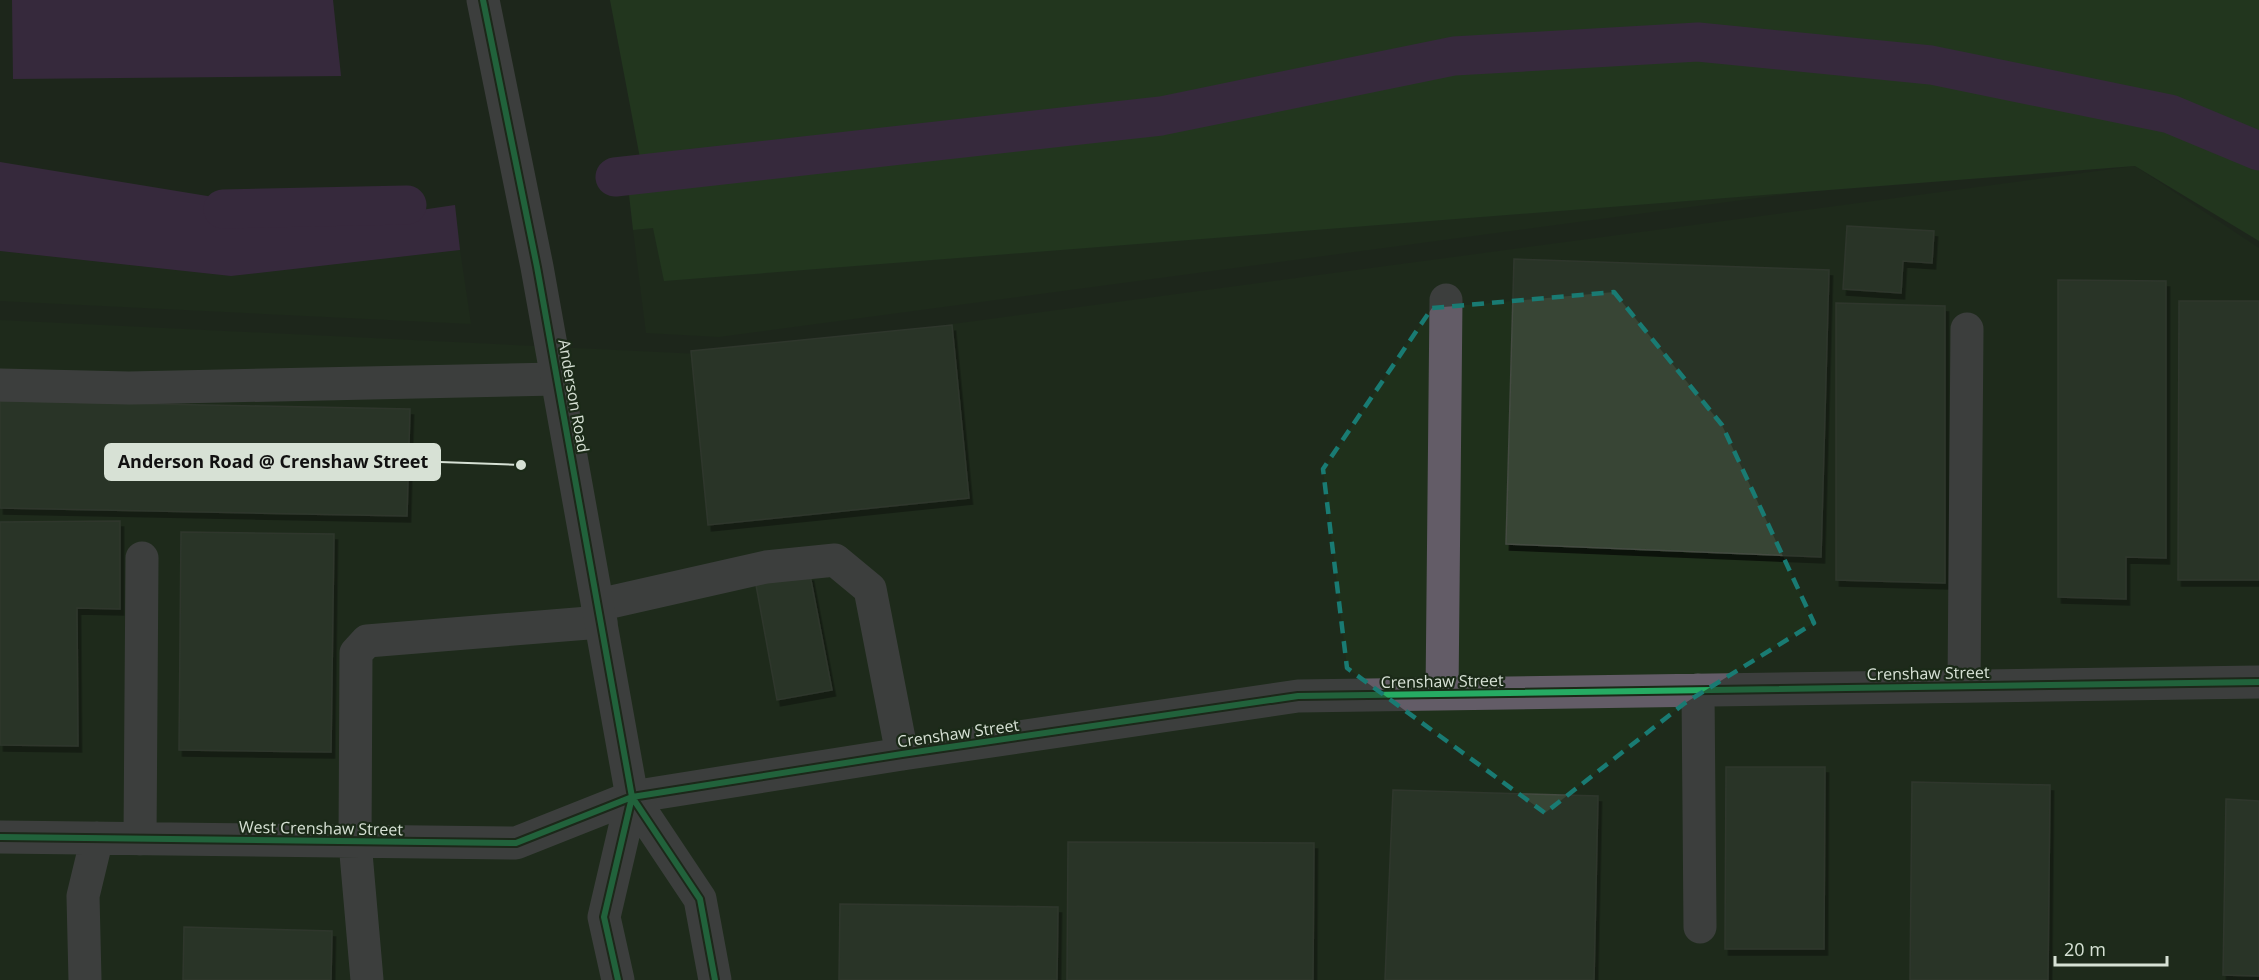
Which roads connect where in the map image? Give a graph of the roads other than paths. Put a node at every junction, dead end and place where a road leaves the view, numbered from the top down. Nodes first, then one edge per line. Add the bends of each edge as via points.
1 (483, 0) edge
2 (1446, 300) dead end
3 (1967, 329) dead end
4 (557, 379) junction
5 (0, 385) edge
6 (142, 558) dead end
7 (599, 614) junction
8 (2259, 682) edge
9 (1964, 686) junction
10 (1698, 690) junction
11 (1442, 694) junction
12 (902, 754) junction
13 (632, 797) junction
14 (0, 837) edge
15 (97, 838) junction
16 (140, 838) junction
17 (355, 842) junction
18 (1700, 927) dead end
19 (85, 980) edge
20 (367, 980) edge
21 (618, 980) edge
22 (715, 980) edge

1 - 4 main road, Anderson Road
2 - 11 street
3 - 9 street
4 - 5 street via 129,388
4 - 7 main road, Anderson Road
6 - 16 street
7 - 12 street via 766,567 835,560 870,590
7 - 13 main road, Anderson Road
7 - 17 street via 367,641 356,653
8 - 9 street, Crenshaw Street
9 - 10 street, Crenshaw Street
10 - 11 street, Crenshaw Street
10 - 18 street
11 - 12 street, Crenshaw Street via 1298,696
12 - 13 street, Crenshaw Street
13 - 17 street, West Crenshaw Street via 516,843
13 - 21 main road, Anderson Road via 604,917
13 - 22 main road, Anderson Road via 700,899
14 - 15 street, West Crenshaw Street
15 - 16 street, West Crenshaw Street
15 - 19 street via 83,896
16 - 17 street, West Crenshaw Street
17 - 20 street

